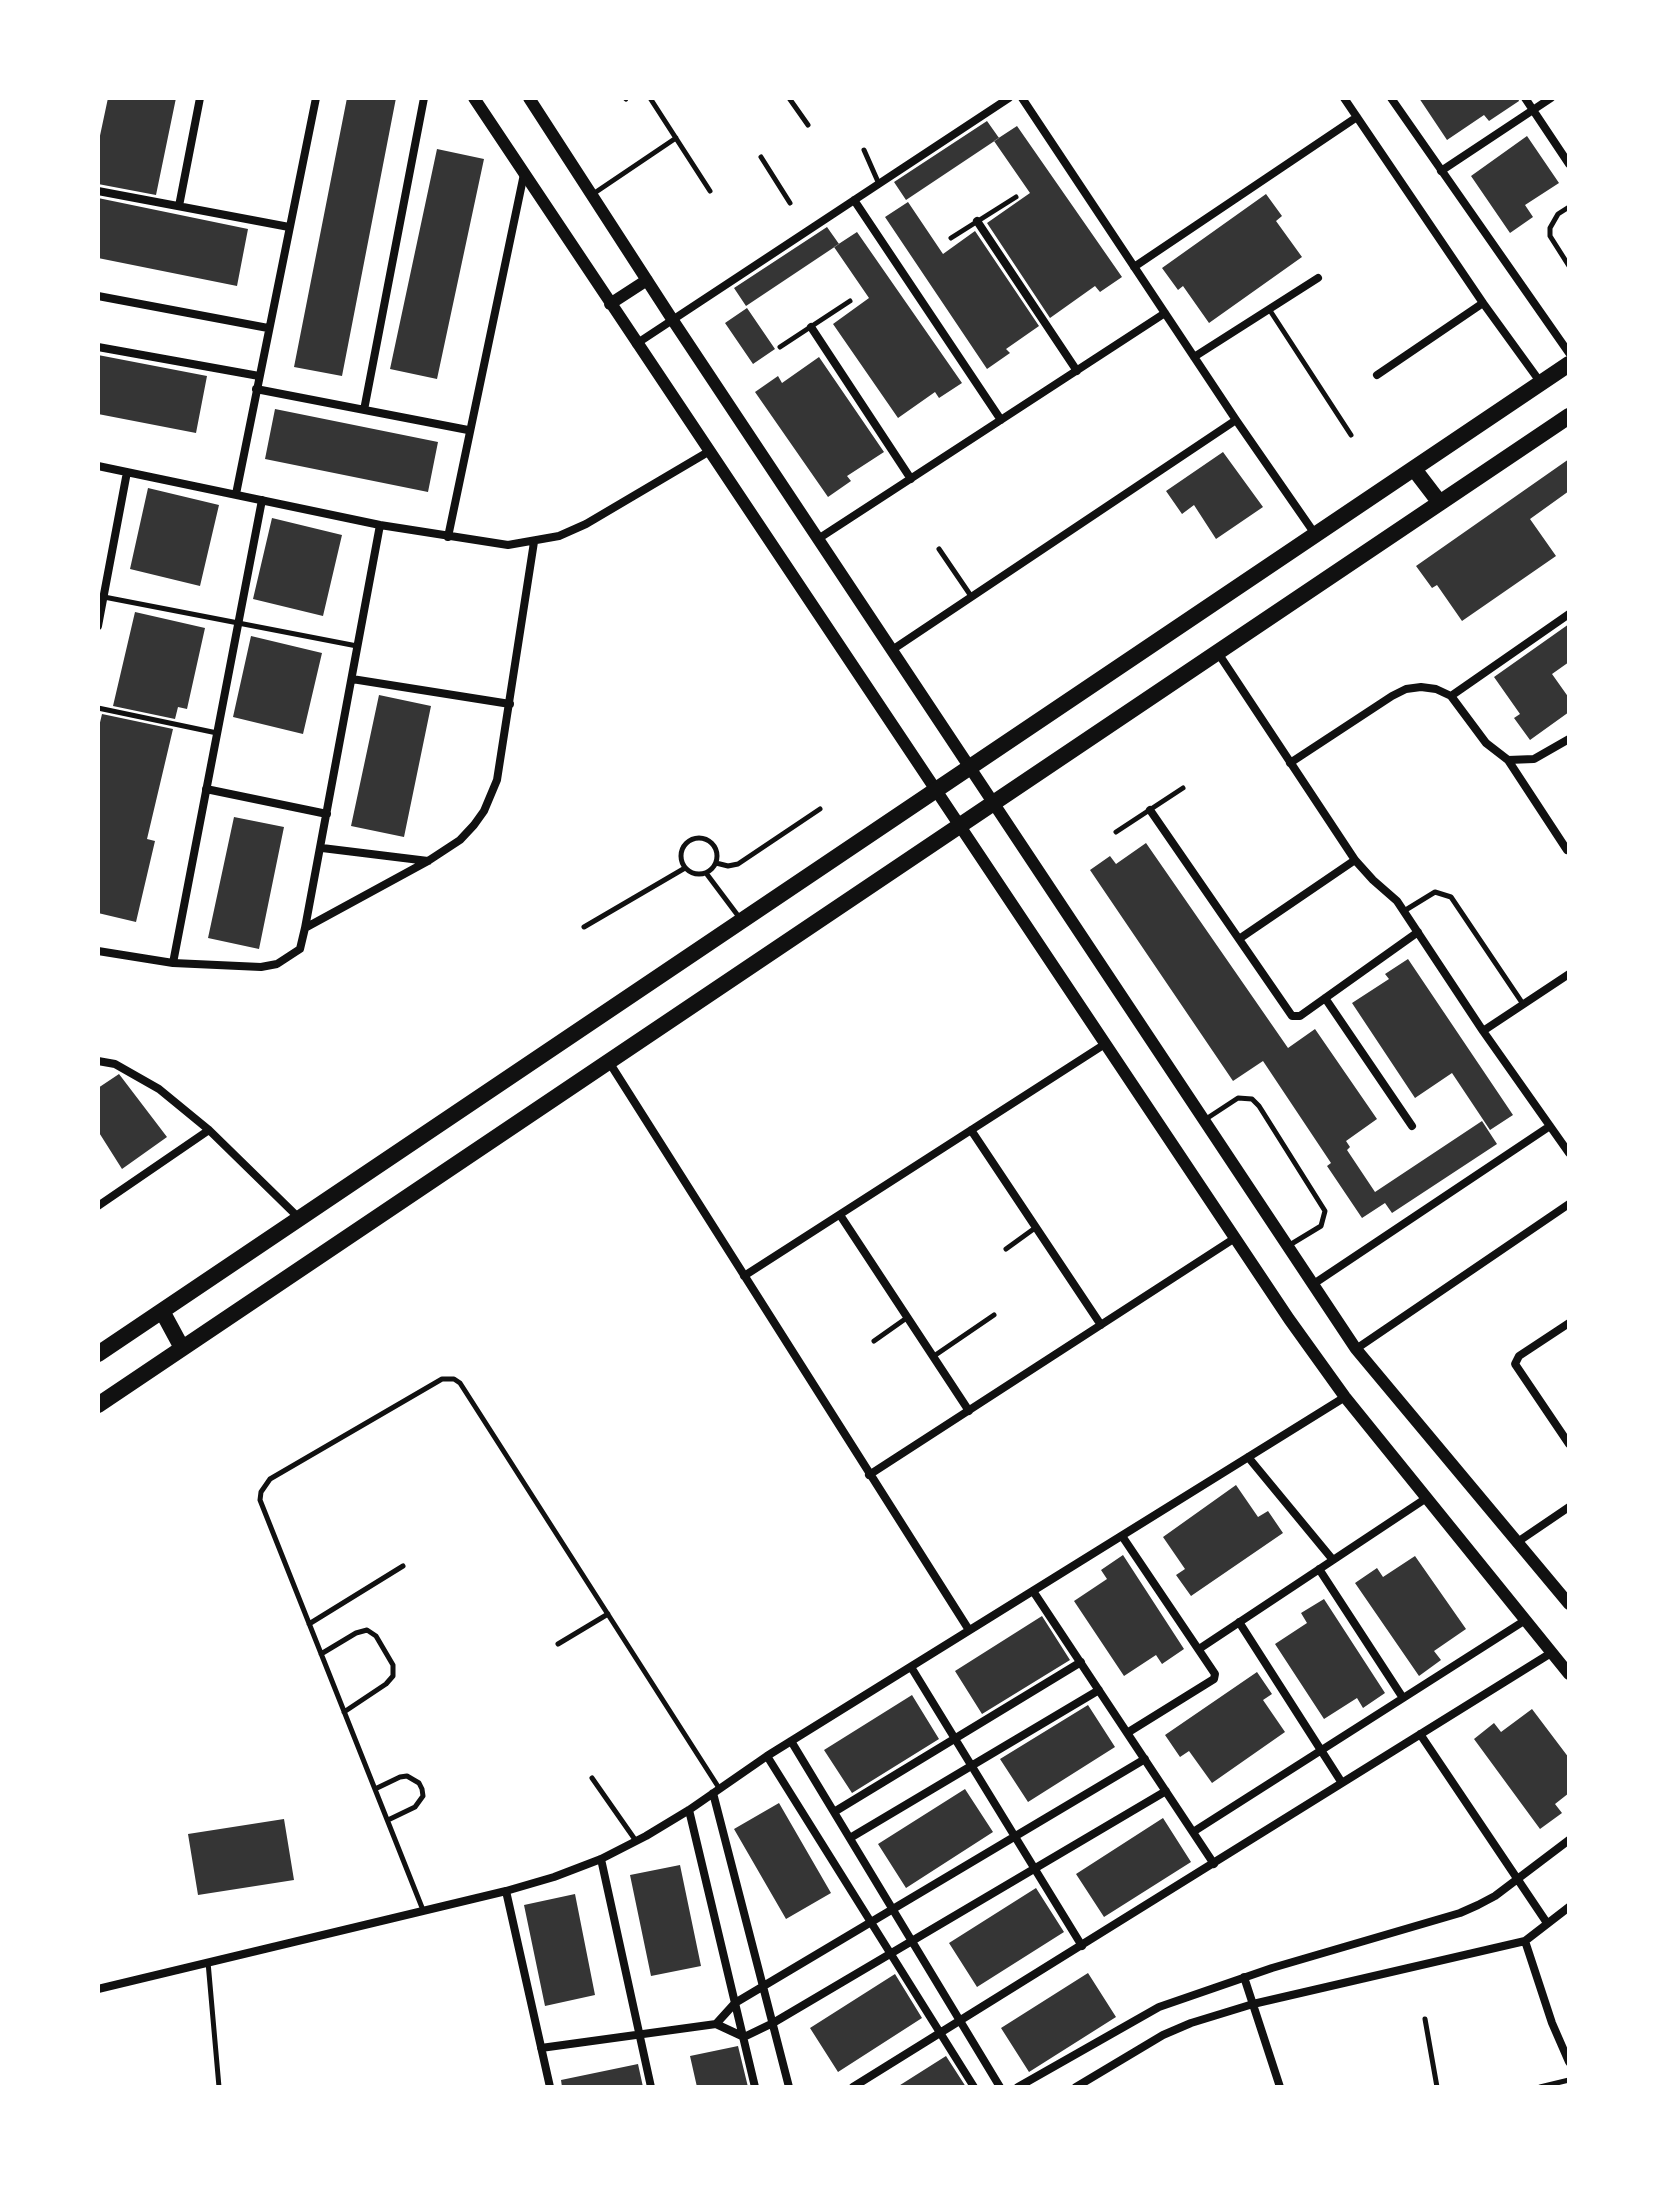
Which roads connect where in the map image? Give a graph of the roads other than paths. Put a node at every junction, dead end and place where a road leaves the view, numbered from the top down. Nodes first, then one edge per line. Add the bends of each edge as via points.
1 (200, 98) edge
2 (316, 98) edge
3 (424, 98) edge
4 (474, 98) edge
5 (529, 98) edge
6 (650, 98) edge
7 (789, 98) edge
8 (1009, 98) edge
9 (1022, 98) edge
10 (1344, 98) edge
11 (1391, 98) edge
12 (1525, 98) edge
13 (1551, 98) edge
14 (1533, 110) junction
15 (1357, 117) junction
16 (808, 125) dead end
17 (676, 138) junction
18 (864, 150) dead end
19 (761, 157) dead end
20 (1569, 164) edge
21 (1441, 171) junction
22 (524, 174) junction
23 (879, 184) junction
24 (98, 191) edge
25 (710, 191) dead end
26 (593, 194) junction
27 (1016, 197) dead end
28 (854, 200) junction
29 (790, 203) dead end
30 (179, 206) junction
31 (1569, 207) edge
32 (977, 221) junction
33 (289, 227) junction
34 (951, 238) dead end
35 (1569, 266) edge
36 (1134, 267) junction
37 (1318, 278) dead end
38 (647, 280) junction
39 (98, 296) edge
40 (850, 301) dead end
41 (1483, 303) junction
42 (610, 304) junction
43 (1269, 309) junction
44 (1165, 313) junction
45 (672, 319) junction
46 (811, 327) junction
47 (268, 328) junction
48 (636, 344) junction
49 (98, 347) edge
50 (780, 347) dead end
51 (1569, 353) edge
52 (1194, 357) junction
53 (1569, 364) edge
54 (1077, 371) junction
55 (1377, 375) dead end
56 (259, 376) junction
57 (1541, 383) junction
58 (256, 389) junction
59 (364, 410) junction
60 (1569, 416) edge
61 (1001, 420) junction
62 (1236, 420) junction
63 (468, 430) junction
64 (1351, 435) dead end
65 (708, 452) junction
66 (98, 466) edge
67 (1414, 469) junction
68 (127, 472) junction
69 (911, 479) junction
70 (236, 494) junction
71 (262, 500) junction
72 (1440, 503) junction
73 (380, 525) junction
74 (1316, 535) junction
75 (448, 537) junction
76 (818, 539) junction
77 (534, 542) junction
78 (939, 549) dead end
79 (971, 596) junction
80 (104, 597) junction
81 (1569, 614) edge
82 (238, 623) junction
83 (98, 626) edge
84 (357, 646) junction
85 (892, 650) junction
86 (1218, 653) junction
87 (352, 679) junction
88 (1451, 696) junction
89 (510, 704) junction
90 (98, 708) edge
91 (217, 733) junction
92 (1569, 739) edge
93 (1508, 760) junction
94 (1290, 763) junction
95 (970, 767) junction
96 (1183, 788) dead end
97 (206, 789) junction
98 (935, 790) junction
99 (993, 803) junction
100 (820, 809) dead end
101 (1150, 810) junction
102 (327, 814) junction
103 (959, 826) junction
104 (1116, 832) dead end
105 (322, 848) junction
106 (1568, 851) edge
107 (1355, 860) junction
108 (428, 861) junction
109 (716, 863) junction
110 (685, 868) junction
111 (706, 873) junction
112 (1404, 911) junction
113 (742, 921) junction
114 (584, 927) dead end
115 (305, 928) junction
116 (1418, 932) junction
117 (1239, 939) junction
118 (98, 951) edge
119 (173, 963) junction
120 (1569, 974) edge
121 (1325, 998) junction
122 (1523, 1004) junction
123 (1483, 1031) junction
124 (1105, 1044) junction
125 (98, 1061) edge
126 (609, 1062) junction
127 (1204, 1121) junction
128 (1412, 1126) dead end
129 (1550, 1126) junction
130 (209, 1130) junction
131 (971, 1130) junction
132 (1569, 1153) edge
133 (1569, 1204) edge
134 (98, 1206) edge
135 (840, 1215) junction
136 (299, 1218) junction
137 (1036, 1227) junction
138 (1235, 1238) junction
139 (1287, 1247) junction
140 (1006, 1249) dead end
141 (744, 1276) junction
142 (1312, 1285) junction
143 (162, 1311) junction
144 (994, 1315) dead end
145 (908, 1317) junction
146 (1569, 1323) edge
147 (1101, 1325) junction
148 (874, 1341) dead end
149 (182, 1348) junction
150 (1356, 1349) junction
151 (98, 1354) edge
152 (934, 1356) junction
153 (1345, 1397) junction
154 (98, 1405) edge
155 (969, 1411) junction
156 (1569, 1444) edge
157 (1248, 1457) junction
158 (869, 1475) junction
159 (1425, 1499) junction
160 (1569, 1507) edge
161 (1122, 1536) junction
162 (1516, 1543) junction
163 (1333, 1560) junction
164 (403, 1566) dead end
165 (1319, 1569) junction
166 (1033, 1591) junction
167 (1569, 1604) edge
168 (608, 1614) junction
169 (1524, 1621) junction
170 (1239, 1622) junction
171 (309, 1624) junction
172 (969, 1630) junction
173 (558, 1644) dead end
174 (1199, 1649) junction
175 (1551, 1653) junction
176 (321, 1654) junction
177 (1081, 1662) junction
178 (911, 1667) junction
179 (1569, 1674) edge
180 (1099, 1690) junction
181 (1403, 1698) junction
182 (344, 1712) junction
183 (1127, 1733) junction
184 (1420, 1734) junction
185 (955, 1738) junction
186 (791, 1741) junction
187 (1321, 1750) junction
188 (767, 1756) junction
189 (1145, 1759) junction
190 (971, 1765) junction
191 (592, 1778) dead end
192 (1342, 1783) junction
193 (375, 1789) junction
194 (716, 1790) junction
195 (1166, 1791) junction
196 (689, 1810) junction
197 (834, 1812) junction
198 (388, 1820) junction
199 (1193, 1832) junction
200 (1015, 1837) junction
201 (850, 1838) junction
202 (1569, 1840) edge
203 (636, 1841) junction
204 (601, 1859) junction
205 (1214, 1864) junction
206 (1035, 1869) junction
207 (1516, 1880) junction
208 (506, 1891) junction
209 (1569, 1907) edge
210 (423, 1911) junction
211 (894, 1911) junction
212 (872, 1923) junction
213 (1547, 1923) junction
214 (912, 1941) junction
215 (1525, 1941) junction
216 (1082, 1946) junction
217 (890, 1954) junction
218 (208, 1962) junction
219 (1244, 1977) junction
220 (764, 1988) junction
221 (98, 1989) edge
222 (735, 2003) junction
223 (1253, 2004) junction
224 (1425, 2019) dead end
225 (960, 2021) junction
226 (773, 2023) junction
227 (716, 2024) junction
228 (639, 2033) junction
229 (940, 2034) junction
230 (744, 2037) junction
231 (541, 2048) junction
232 (1568, 2055) edge
233 (1569, 2080) edge
234 (219, 2087) edge
235 (550, 2087) edge
236 (651, 2087) edge
237 (755, 2087) edge
238 (789, 2087) edge
239 (853, 2087) edge
240 (974, 2087) edge
241 (1000, 2087) edge
242 (1018, 2087) edge
243 (1076, 2087) edge
244 (1280, 2087) edge
245 (1437, 2087) edge
246 (1540, 2087) edge

1 - 30 street
2 - 33 street
3 - 59 street
4 - 22 street
5 - 26 street
6 - 17 lane
7 - 16 lane
8 - 23 street
9 - 36 street
10 - 15 street
11 - 21 street
12 - 14 street
13 - 14 street
14 - 20 street
14 - 21 street
15 - 36 street
15 - 41 street
17 - 25 lane
17 - 26 lane
18 - 23 lane
19 - 29 lane
21 - 51 street
22 - 42 street
22 - 63 street
23 - 28 street
24 - 30 street
26 - 38 street
27 - 32 lane
28 - 45 street
28 - 61 street
30 - 33 street
31 - 35 lane via 1558,214 1550,236
32 - 34 lane
32 - 54 street
33 - 47 street
36 - 44 street
37 - 43 street
38 - 42 street
38 - 45 street
39 - 47 street
40 - 46 lane
41 - 55 street
41 - 57 street
42 - 48 street
43 - 52 street
43 - 64 lane
44 - 52 street
44 - 54 street
45 - 48 street
45 - 76 street
46 - 50 lane
46 - 69 street
47 - 56 street
48 - 65 street
49 - 56 street
52 - 62 street
53 - 57 main road
54 - 61 street
56 - 58 street
57 - 67 main road
58 - 59 street
58 - 70 street
59 - 63 street
60 - 72 main road
61 - 69 street
62 - 74 street
62 - 79 street
63 - 75 street
65 - 77 street via 586,524
65 - 98 street
66 - 68 street
67 - 72 main road
67 - 74 main road
68 - 70 street
68 - 80 street
69 - 76 street
70 - 71 street
71 - 73 street
71 - 82 street
72 - 86 main road
73 - 75 street
73 - 84 street
74 - 95 main road
75 - 77 street via 508,545
76 - 85 street
77 - 89 street
78 - 79 lane
79 - 85 street
80 - 82 lane
80 - 83 street
81 - 88 street
82 - 84 lane
82 - 91 street
84 - 87 street
85 - 95 street
86 - 94 street
86 - 99 main road
87 - 89 street
87 - 102 street
88 - 93 street via 1486,743
88 - 94 street via 1436,689 1406,689
89 - 108 street via 488,804 460,840
90 - 91 lane
91 - 97 street
92 - 93 street via 1534,759
93 - 106 street
94 - 107 street
95 - 98 main road
95 - 99 street
96 - 101 lane
97 - 102 street
97 - 119 street
98 - 103 street
98 - 113 main road
99 - 103 main road
99 - 127 street
100 - 109 lane via 738,864
101 - 104 lane
101 - 117 street
102 - 105 street
103 - 124 street
103 - 126 main road
105 - 108 street
105 - 115 street
107 - 112 street
107 - 117 street
108 - 115 street
109 - 110 lane via 714,846 691,840 681,852
109 - 111 lane
110 - 111 lane
110 - 114 lane
111 - 113 lane
112 - 116 street
112 - 122 lane via 1435,892 1451,897
113 - 136 main road
115 - 119 street via 300,949 277,964
116 - 121 street
116 - 123 street
117 - 121 street via 1292,1016
118 - 119 street
120 - 122 street
121 - 128 street
122 - 123 street
123 - 129 street
124 - 131 street
124 - 138 street
125 - 130 street via 138,1075
126 - 141 street
126 - 149 main road
127 - 139 street
127 - 139 lane via 1238,1098 1252,1099 1259,1106 1325,1211 1321,1226
129 - 132 street
129 - 142 street
130 - 134 street
130 - 136 street
131 - 135 street
131 - 137 street
133 - 150 street
135 - 141 street
135 - 145 street
136 - 143 main road
137 - 140 lane
137 - 147 street
138 - 147 street
138 - 153 street
139 - 142 street
141 - 158 street
142 - 150 street
143 - 149 main road
143 - 151 main road
144 - 152 lane
145 - 148 lane
145 - 152 street
146 - 156 street via 1515,1364
147 - 155 street
149 - 154 main road
150 - 162 street
152 - 155 street
153 - 157 street
153 - 159 street
155 - 158 street
157 - 161 street
157 - 163 street
158 - 172 street
159 - 163 street
159 - 169 street
160 - 162 street
161 - 166 street
161 - 174 street
162 - 167 street
163 - 165 street
164 - 171 lane
165 - 170 street
165 - 181 street
166 - 172 street
166 - 177 street
168 - 171 lane via 460,1383 448,1378 261,1492 262,1507
168 - 173 lane
168 - 194 lane
169 - 175 street
169 - 181 street
170 - 174 street
170 - 187 street
171 - 176 lane
172 - 178 street
174 - 183 street via 1214,1679
175 - 179 street
175 - 184 street
176 - 182 lane
176 - 182 lane via 367,1630 393,1665 386,1684
177 - 180 street
177 - 185 street
178 - 185 street
178 - 186 street
180 - 183 street
180 - 190 street
181 - 187 street
182 - 193 lane
183 - 189 street
184 - 192 street
184 - 207 street
185 - 190 street
185 - 197 street
186 - 188 street
186 - 197 street
187 - 192 street
187 - 199 street
188 - 194 street
188 - 212 street
189 - 195 street
189 - 200 street
190 - 200 street
190 - 201 street
191 - 203 lane
192 - 205 street
193 - 198 lane
193 - 198 lane via 407,1776 422,1789 415,1807
194 - 196 street
194 - 220 street
195 - 199 street
195 - 206 street
196 - 203 street
196 - 222 street
197 - 201 street
198 - 210 lane
199 - 205 street
200 - 206 street
200 - 211 street
201 - 211 street
202 - 207 street
203 - 204 street
204 - 208 street
204 - 228 street
205 - 216 street
206 - 214 street
206 - 216 street
207 - 213 street
207 - 219 street via 1460,1913
208 - 210 street
208 - 231 street
209 - 213 street
210 - 218 street
211 - 212 street
211 - 214 street
212 - 217 street
212 - 220 street
213 - 215 street
214 - 217 street
214 - 225 street
215 - 223 street
215 - 232 street
216 - 225 street
217 - 226 street
217 - 229 street
218 - 221 street
218 - 234 lane
219 - 223 street
219 - 242 street via 1159,2007
220 - 222 street
220 - 226 street
222 - 227 street
222 - 230 street
223 - 243 street via 1163,2035
223 - 244 street
224 - 245 lane
225 - 229 street
225 - 241 street
226 - 230 street
226 - 238 street
227 - 228 street
227 - 230 street
228 - 231 street
228 - 236 street
229 - 239 street
229 - 240 street
230 - 237 street
231 - 235 street
233 - 246 lane

